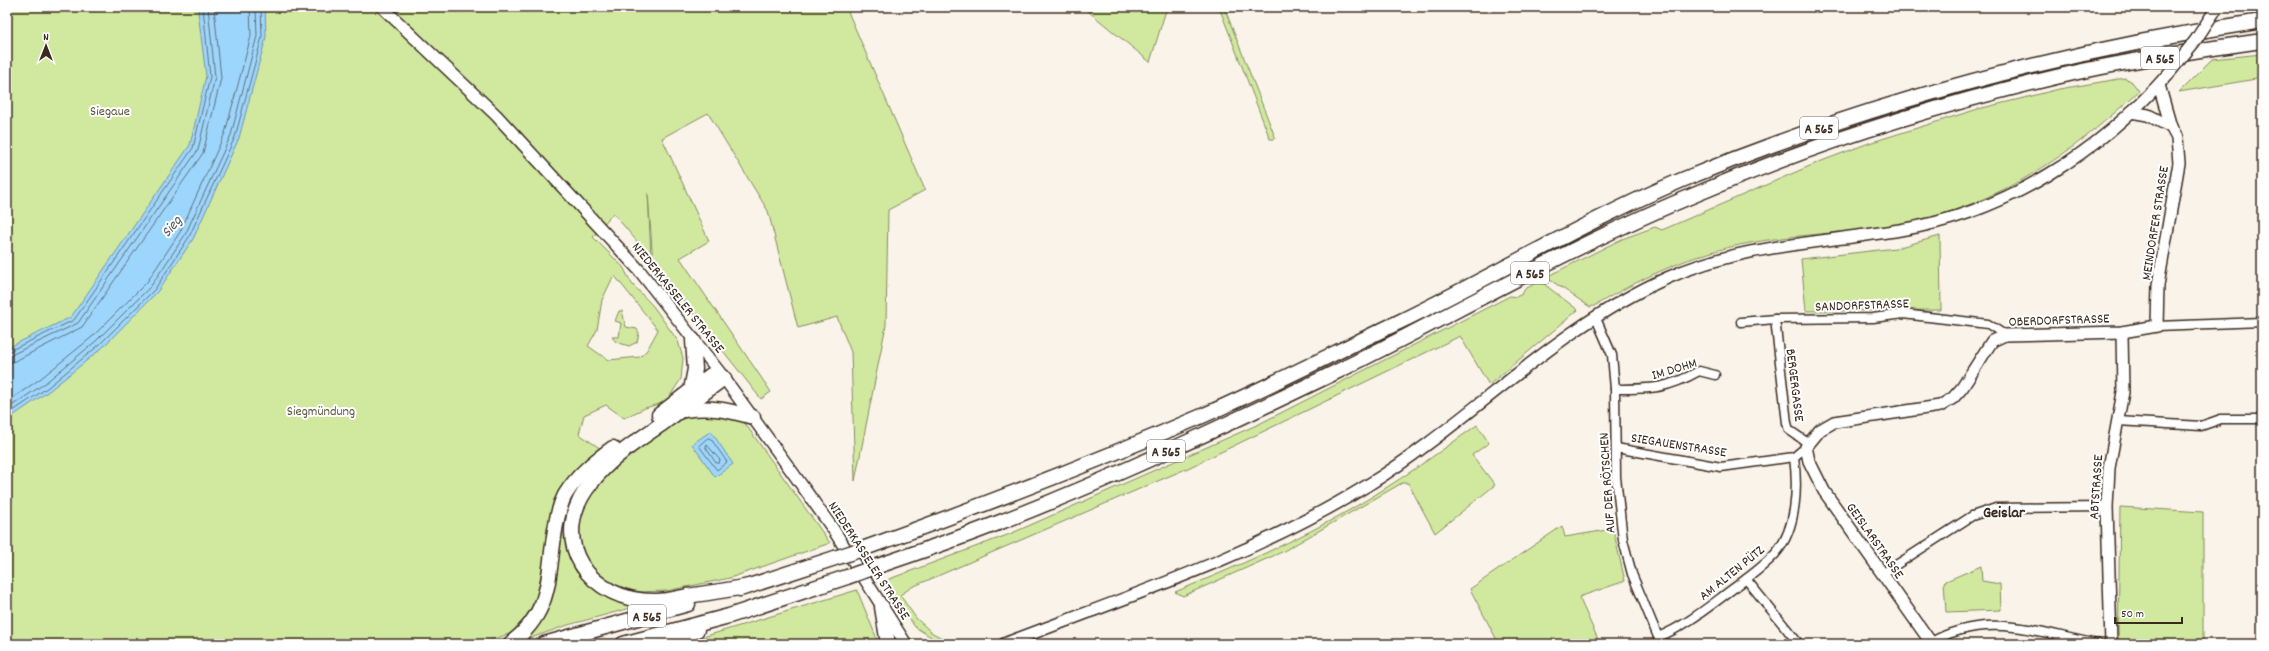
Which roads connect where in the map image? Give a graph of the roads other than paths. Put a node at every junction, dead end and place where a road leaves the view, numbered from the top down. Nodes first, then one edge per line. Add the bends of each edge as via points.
1 (382, 7) edge
2 (2216, 8) edge
3 (2262, 21) edge
4 (2262, 41) edge
5 (2159, 85) junction
6 (2131, 112) junction
7 (2171, 127) junction
8 (1596, 316) junction
9 (1775, 319) junction
10 (1741, 322) dead end
11 (2262, 322) edge
12 (2157, 326) junction
13 (2122, 332) junction
14 (2005, 335) junction
15 (693, 340) junction
16 (721, 374) junction
17 (1715, 375) dead end
18 (1615, 389) junction
19 (691, 390) junction
20 (681, 410) junction
21 (753, 417) junction
22 (2262, 419) edge
23 (2118, 421) junction
24 (1807, 445) junction
25 (1616, 448) junction
26 (1794, 457) junction
27 (2107, 507) junction
28 (1882, 574) junction
29 (1746, 579) junction
30 (750, 586) junction
31 (882, 606) junction
32 (728, 616) junction
33 (1659, 641) edge
34 (1930, 643) edge
35 (510, 644) edge
36 (544, 644) edge
37 (623, 644) edge
38 (670, 644) edge
39 (888, 644) edge
40 (906, 644) edge
41 (1004, 644) edge
42 (1799, 644) edge
43 (2098, 644) edge
44 (2111, 644) edge

1 - 15 main road, NIEDERKASSELER STRASSE via 496,115 609,236
2 - 5 main road, bridge via 2195,41
3 - 30 highway, A 565, bridge via 2156,38 1975,79 1846,118 1761,149 1679,182 1582,228 1404,319 1205,415 1020,491 865,548
4 - 32 highway, A 565, bridge via 2059,76 1976,98 1769,165 1684,199 1579,248 1333,373 1128,469 997,524
5 - 6 main road
5 - 7 main road, MEINDORFER STRASSE
6 - 7 main road via 2148,115
6 - 8 main road via 2100,140 2043,180 1995,203 1950,219 1903,230 1765,249 1714,260 1668,277
7 - 12 main road, MEINDORFER STRASSE via 2177,138 2179,163 2158,285
8 - 18 street, AUF DER RÖTSCHEN via 1612,355
8 - 41 main road via 1418,453 1313,517 1207,566
9 - 10 street, SANDORFSTRASSE
9 - 14 street, SANDORFSTRASSE via 1873,318 1903,314 1988,324
9 - 24 street, BERGERGASSE via 1787,423 1789,430
11 - 12 street, OBERDORFSTRASSE
12 - 13 main road, OBERDORFSTRASSE
13 - 14 main road, OBERDORFSTRASSE
13 - 23 main road, ABTSTRASSE via 2123,392
14 - 24 main road, OBERDORFSTRASSE via 1992,341 1962,388 1953,398 1940,406 1834,422 1820,430
15 - 16 main road, NIEDERKASSELER STRASSE
15 - 19 highway via 695,369
16 - 19 highway
16 - 20 highway
16 - 21 main road, NIEDERKASSELER STRASSE
17 - 18 street, IM DOHM via 1699,371 1661,388
18 - 25 street, AUF DER RÖTSCHEN
19 - 35 highway via 587,469 565,495 558,512 545,598 536,618
20 - 21 highway via 722,408
20 - 30 highway via 614,458 590,483 573,515 573,548 589,576 607,589 628,597 656,601
21 - 31 main road, NIEDERKASSELER STRASSE via 833,529
22 - 23 street via 2221,419 2201,426
23 - 27 main road, ABTSTRASSE via 2109,468
24 - 26 street
24 - 28 main road, GEISLARSTRASSE via 1809,461 1824,491
25 - 26 street, SIEGAUENSTRASSE via 1721,467
25 - 33 street, AUF DER RÖTSCHEN via 1623,540 1632,574
26 - 29 street, AM ALTEN PÜTZ via 1796,494 1787,535 1777,552
27 - 28 street via 1996,508 1972,516
27 - 44 main road, ABTSTRASSE
28 - 34 main road, GEISLARSTRASSE
29 - 33 street, AM ALTEN PÜTZ
29 - 42 street
30 - 36 highway, A 565
31 - 39 highway
31 - 40 main road, NIEDERKASSELER STRASSE
32 - 37 highway, A 565
32 - 38 highway
34 - 43 street via 1962,629 1993,624

